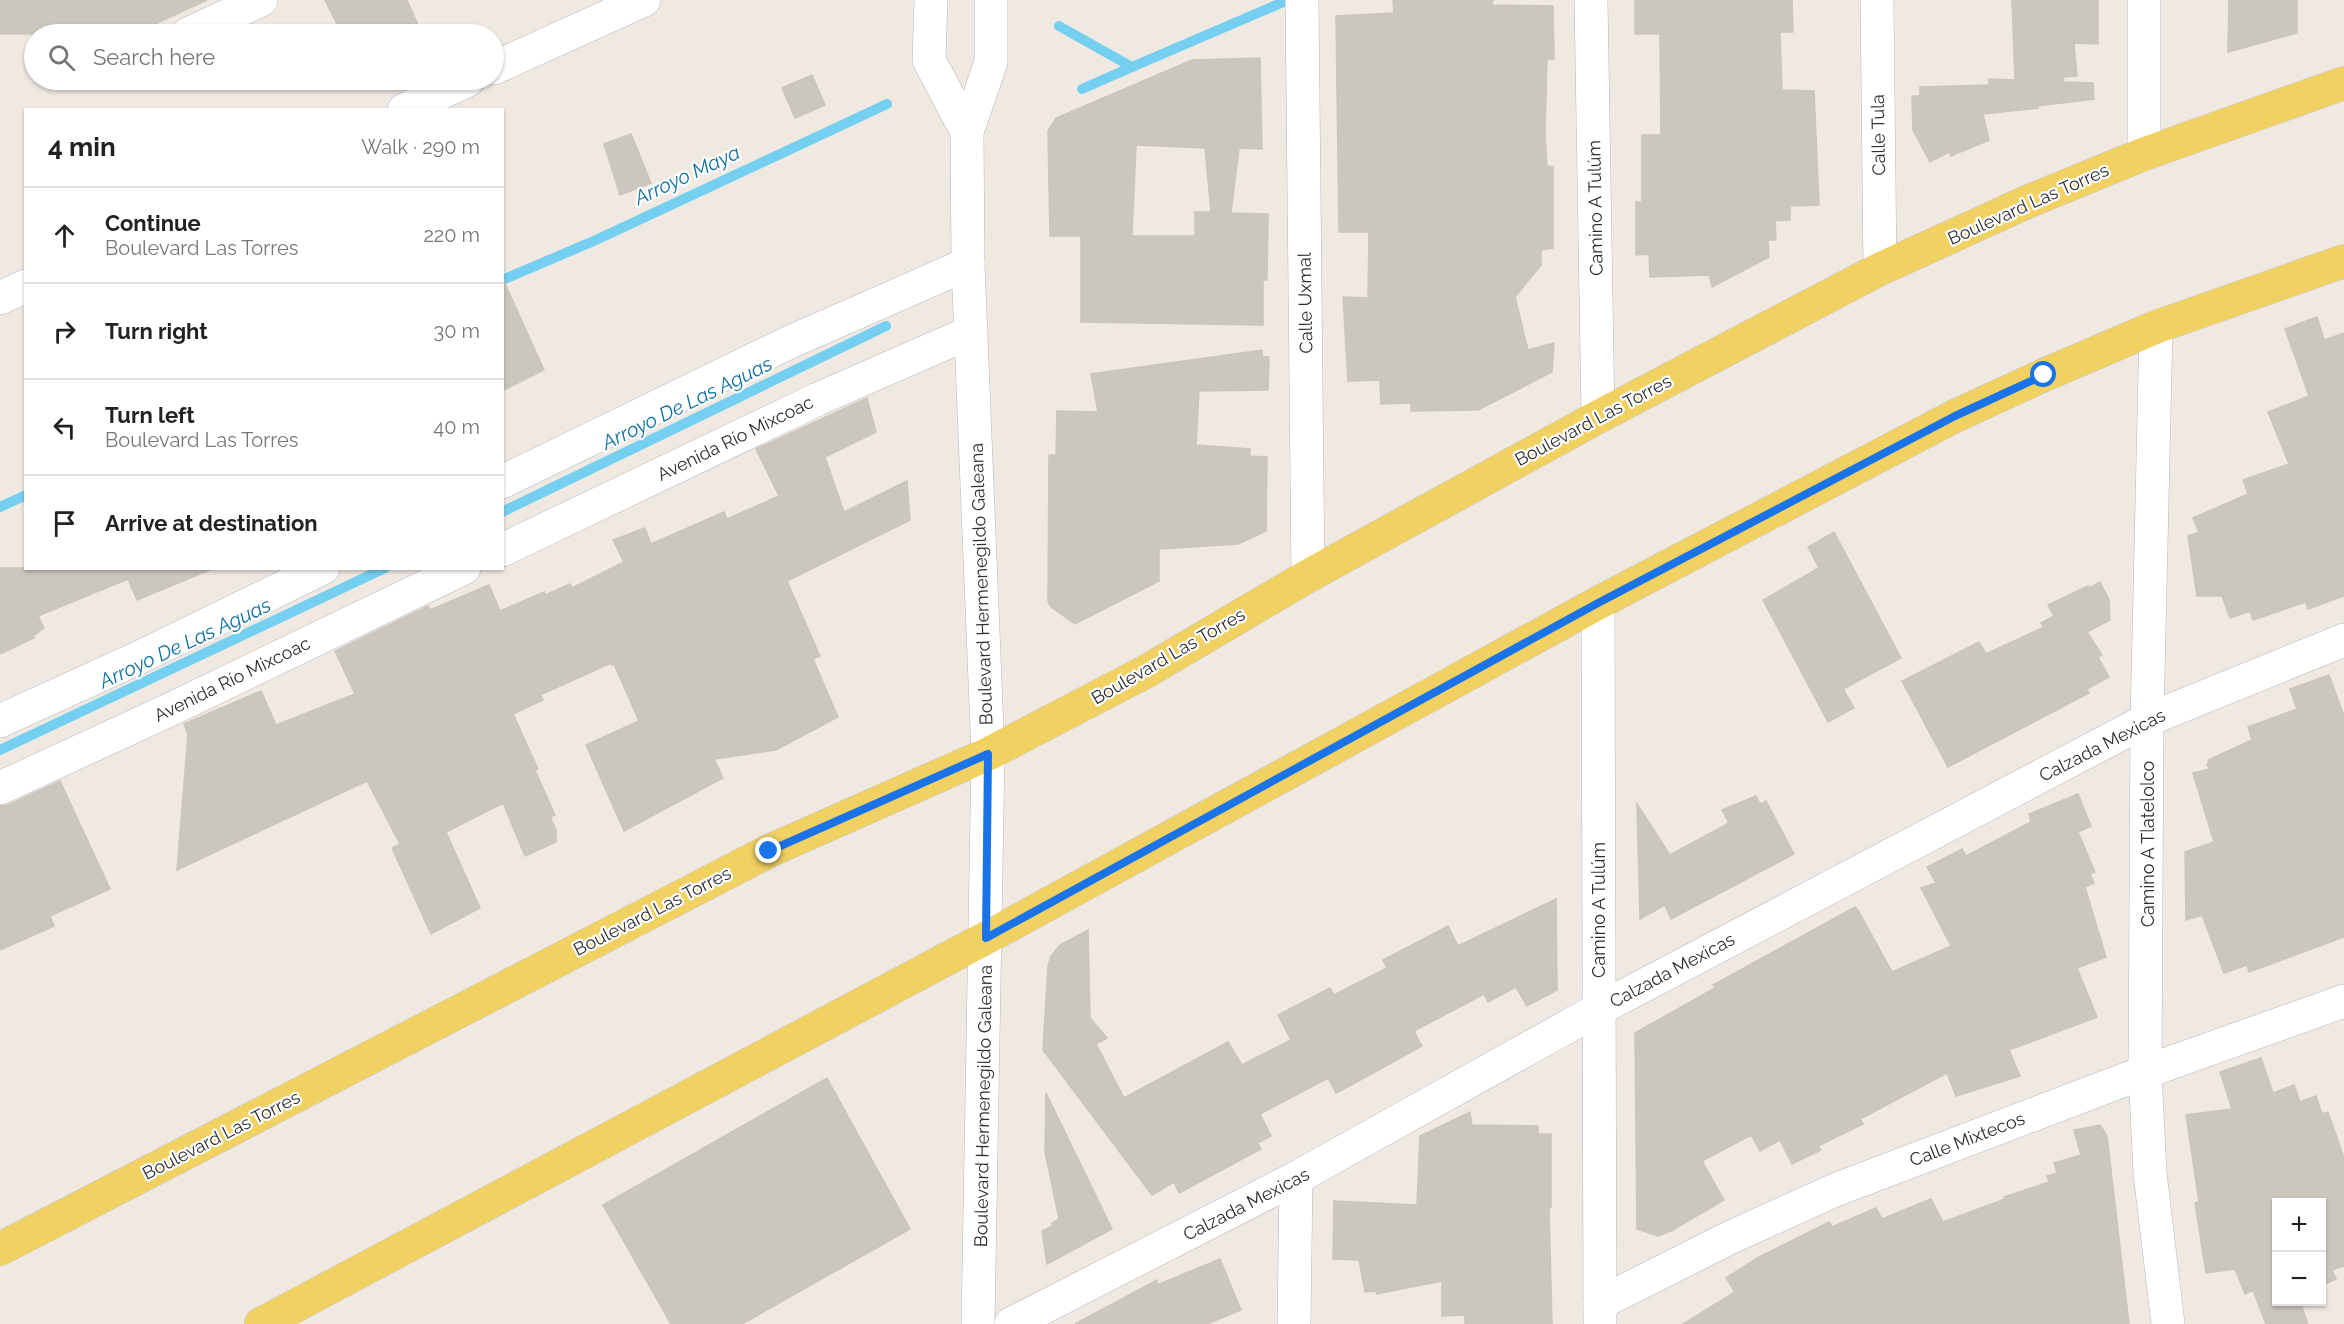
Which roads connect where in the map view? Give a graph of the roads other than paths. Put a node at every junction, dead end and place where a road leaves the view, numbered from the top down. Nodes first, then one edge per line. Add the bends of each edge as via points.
1 (261, 0) edge
2 (644, 0) edge
3 (931, 0) edge
4 (991, 0) edge
5 (1591, 0) edge
6 (1877, 0) edge
7 (2144, 0) edge
8 (598, 8) edge
9 (1302, 15) edge
10 (209, 24) edge
11 (504, 62) edge
12 (2344, 83) edge
13 (447, 90) edge
14 (408, 108) edge
15 (967, 132) junction
16 (2144, 153) junction
17 (2344, 261) edge
18 (968, 264) junction
19 (1880, 269) junction
20 (2156, 327) junction
21 (971, 332) junction
22 (1598, 417) junction
23 (504, 481) edge
24 (504, 549) edge
25 (319, 570) edge
26 (460, 570) edge
27 (1308, 576) junction
28 (1598, 603) junction
29 (2344, 640) edge
30 (2147, 720) junction
31 (0, 721) edge
32 (988, 754) junction
33 (0, 788) edge
34 (986, 938) junction
35 (2344, 1001) edge
36 (1599, 1009) junction
37 (2145, 1072) junction
38 (1296, 1178) junction
39 (0, 1249) edge
40 (1600, 1313) edge
41 (261, 1324) edge
42 (978, 1324) edge
43 (1011, 1324) edge
44 (1294, 1324) edge
45 (2169, 1324) edge

1 - 10 street
2 - 8 street
3 - 15 street, Boulevard Hermenegildo Galeana via 929,60
4 - 15 street, Boulevard Hermenegildo Galeana via 991,62
5 - 22 street, Camino A Tulúm
6 - 19 street, Calle Tula
7 - 16 street
8 - 11 street
9 - 27 street, Calle Uxmal
12 - 16 main road, Boulevard Las Torres
13 - 14 street
15 - 18 street, Boulevard Hermenegildo Galeana
16 - 19 main road, Boulevard Las Torres
17 - 20 main road
18 - 21 street, Boulevard Hermenegildo Galeana
18 - 23 street via 790,342
19 - 22 main road, Boulevard Las Torres
20 - 28 main road via 1955,416
20 - 30 street, Camino A Tlatelolco
21 - 24 street, Avenida Río Mixcoac via 818,399
21 - 32 street, Boulevard Hermenegildo Galeana
22 - 27 main road, Boulevard Las Torres
25 - 31 street
26 - 33 street, Avenida Río Mixcoac
27 - 32 main road, Boulevard Las Torres via 1147,671
28 - 34 main road
28 - 36 street, Camino A Tulúm
29 - 30 street, Calzada Mexicas
30 - 36 street, Calzada Mexicas
30 - 37 street, Camino A Tlatelolco
32 - 34 street, Boulevard Hermenegildo Galeana
32 - 39 main road, Boulevard Las Torres via 769,851
34 - 41 main road
34 - 42 street, Boulevard Hermenegildo Galeana
35 - 37 street, Calle Mixtecos
36 - 38 street, Calzada Mexicas
36 - 40 street, Camino A Tulúm
37 - 40 street, Calle Mixtecos via 1835,1190 1729,1238
37 - 45 street, Camino A Tlatelolco via 2150,1173
38 - 43 street, Calzada Mexicas
38 - 44 street

